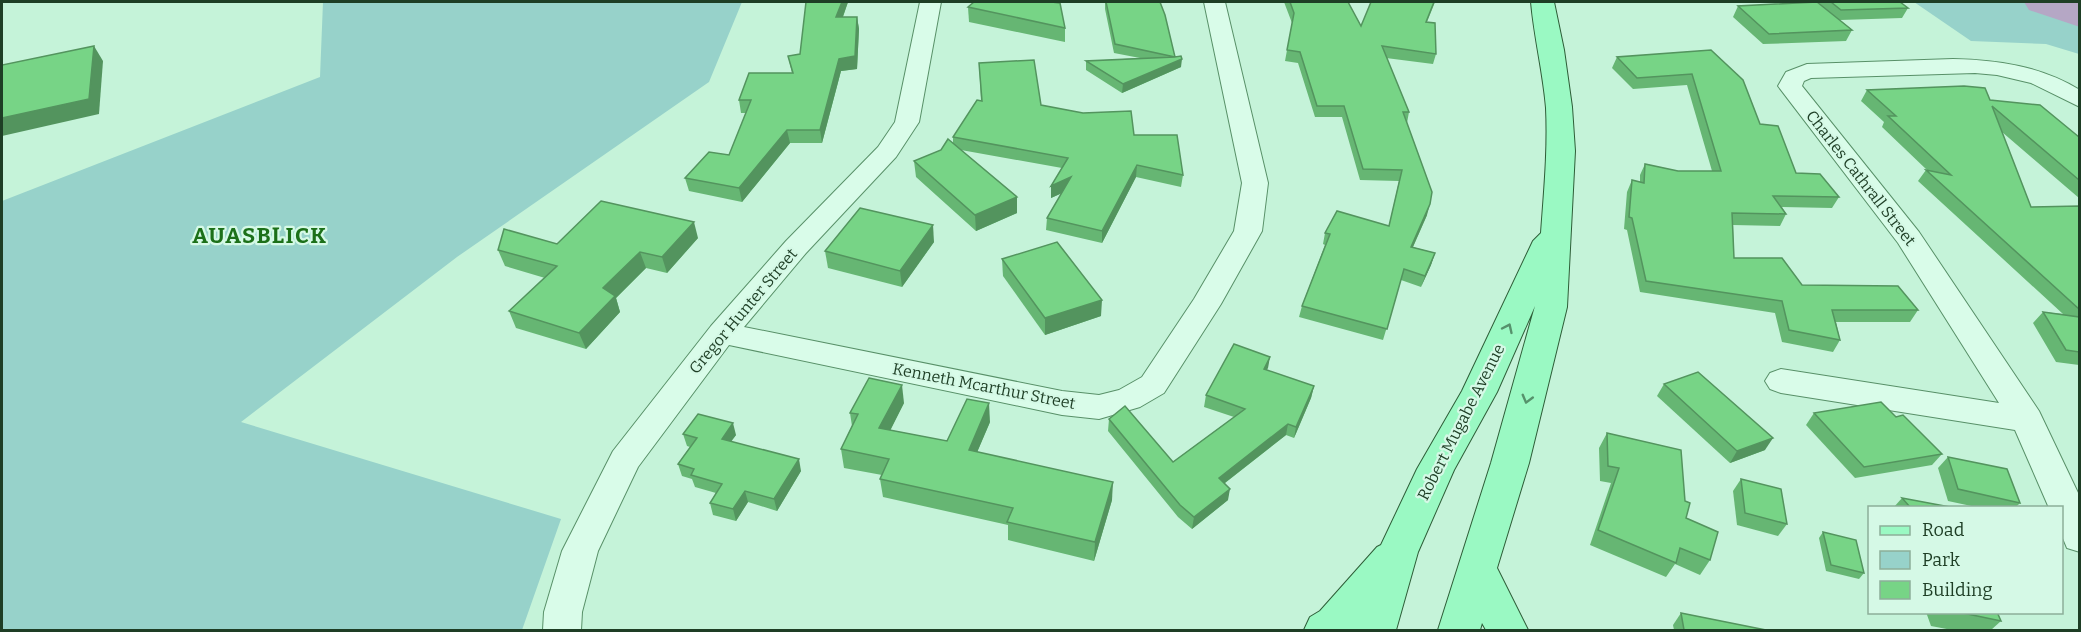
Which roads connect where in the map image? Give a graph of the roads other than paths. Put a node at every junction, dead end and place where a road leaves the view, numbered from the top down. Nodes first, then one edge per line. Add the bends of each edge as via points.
1 (930, 2) edge
2 (1214, 2) edge
3 (1542, 2) edge
4 (2079, 100) edge
5 (1558, 218) junction
6 (722, 333) junction
7 (1781, 381) dead end
8 (2027, 420) junction
9 (2079, 537) edge
10 (1398, 552) junction
11 (1476, 569) junction
12 (562, 630) edge
13 (1325, 630) edge
14 (1375, 630) edge
15 (1459, 630) edge
16 (1507, 630) edge

1 - 6 street, Gregor Hunter Street via 907,122 887,153 796,247
2 - 6 street, Kenneth Mcarthur Street via 1255,183 1248,231 1153,385 1129,399 1099,407 1062,403
3 - 5 main road, Robert Mugabe Avenue via 1559,107
4 - 8 street, Charles Cathrall Street via 2061,87 2028,74 1958,64 1807,71 1794,76 1790,86 1909,238
10 -> 5 main road, Robert Mugabe Avenue via 1436,470 1479,392
5 -> 11 main road, Robert Mugabe Avenue via 1551,307 1505,482
6 - 12 street, Gregor Hunter Street via 626,460 580,551 563,612
7 - 8 street
8 - 9 street, Charles Cathrall Street
10 - 13 main road via 1335,624
10 - 14 main road, Robert Mugabe Avenue
11 - 15 main road, Robert Mugabe Avenue
11 - 16 main road

